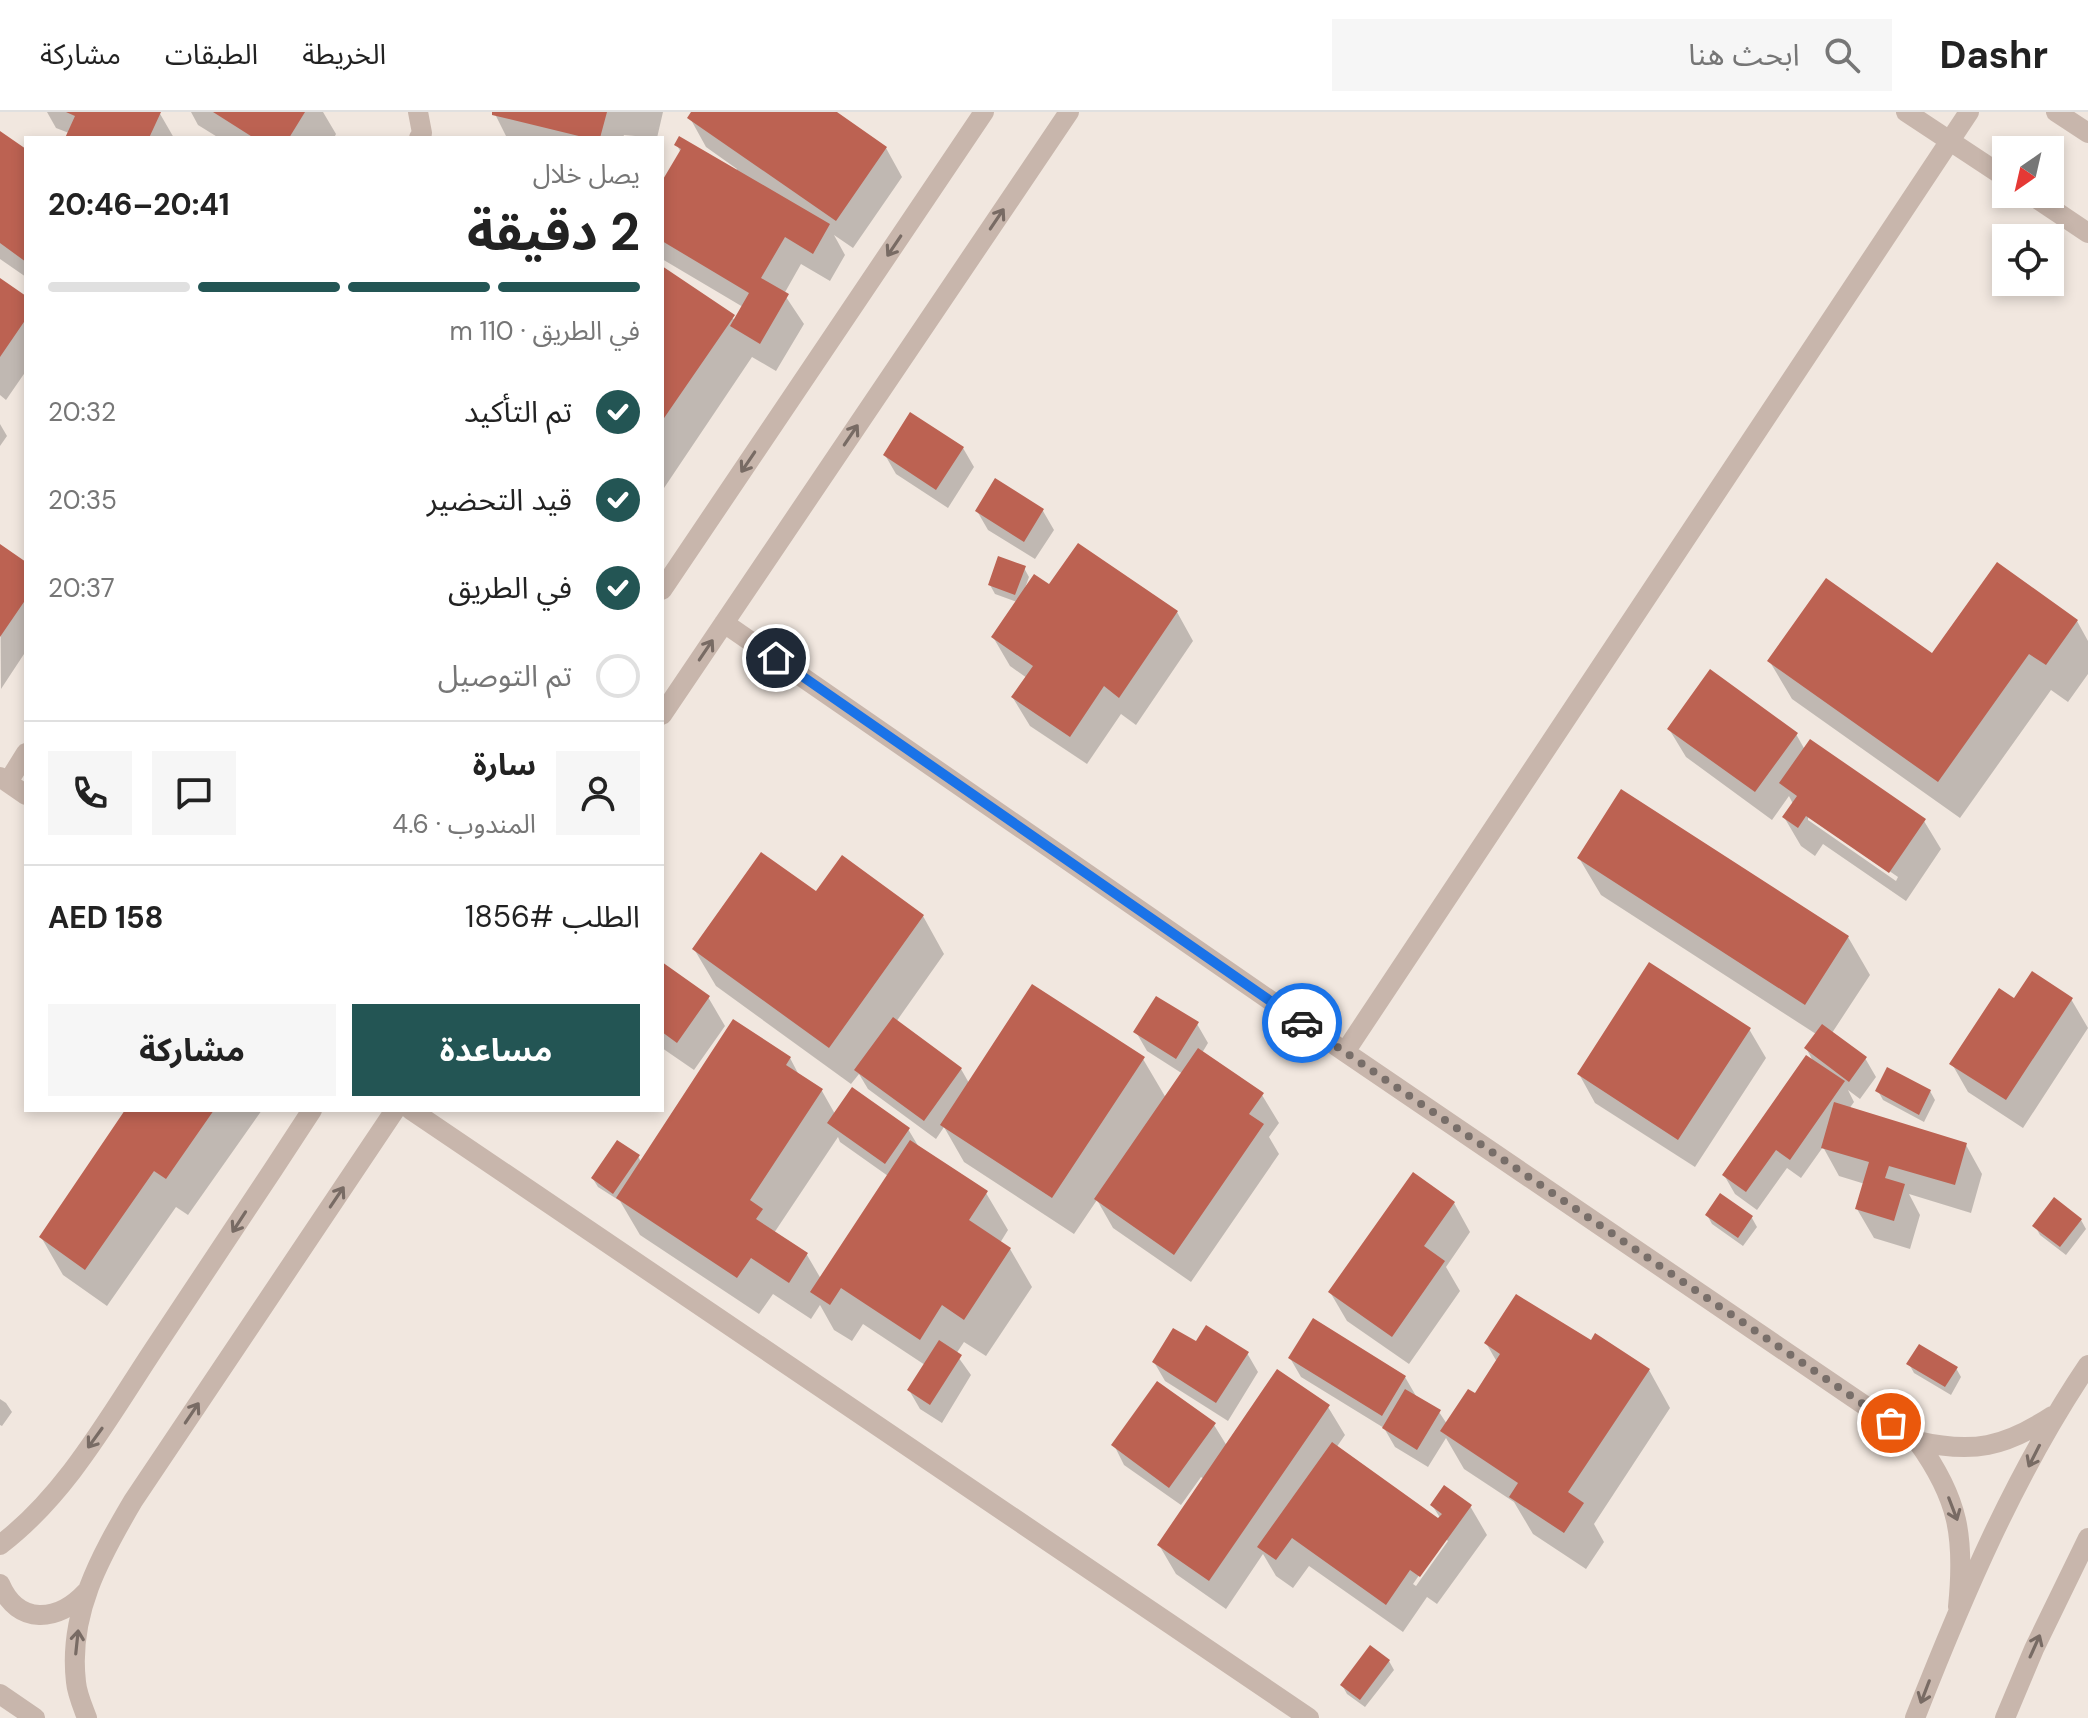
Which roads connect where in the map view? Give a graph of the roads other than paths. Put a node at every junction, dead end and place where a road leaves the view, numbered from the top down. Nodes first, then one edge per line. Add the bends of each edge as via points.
1 (418, 112) edge
2 (984, 112) edge
3 (1069, 112) edge
4 (1906, 112) edge
5 (1969, 112) edge
6 (2056, 112) edge
7 (2088, 133) edge
8 (420, 136) edge
9 (1950, 141) junction
10 (1992, 169) edge
11 (2051, 208) edge
12 (2088, 233) edge
13 (664, 587) edge
14 (724, 623) junction
15 (664, 712) edge
16 (24, 755) edge
17 (4, 780) edge
18 (24, 794) edge
19 (1345, 1052) junction
20 (311, 1112) edge
21 (394, 1112) edge
22 (414, 1112) edge
23 (2088, 1365) edge
24 (2055, 1414) junction
25 (1917, 1441) junction
26 (19, 1530) junction
27 (2088, 1538) edge
28 (0, 1545) edge
29 (0, 1560) edge
30 (0, 1584) edge
31 (86, 1592) junction
32 (1958, 1607) junction
33 (0, 1694) edge
34 (35, 1718) edge
35 (87, 1718) edge
36 (1309, 1718) edge
37 (1915, 1718) edge
38 (2005, 1718) edge

1 - 8 street
2 -> 13 street
14 -> 3 street
4 - 9 street
5 - 9 street
6 - 7 street
9 - 10 street
9 - 19 street
11 - 12 street
15 -> 14 street
14 - 19 street
16 - 17 street
17 - 18 street
19 - 25 street
20 -> 26 street via 98,1435
31 -> 21 street via 133,1501
22 - 36 street
23 - 24 street
24 - 25 street via 2022,1436 1990,1445 1946,1448
24 -> 32 street
25 -> 32 street via 1937,1469 1958,1523 1963,1562
26 - 28 street
26 - 29 street
38 -> 27 street
30 - 31 street via 15,1605 43,1616 73,1606
35 -> 31 street via 76,1685 75,1644
32 -> 37 street
33 - 34 street

